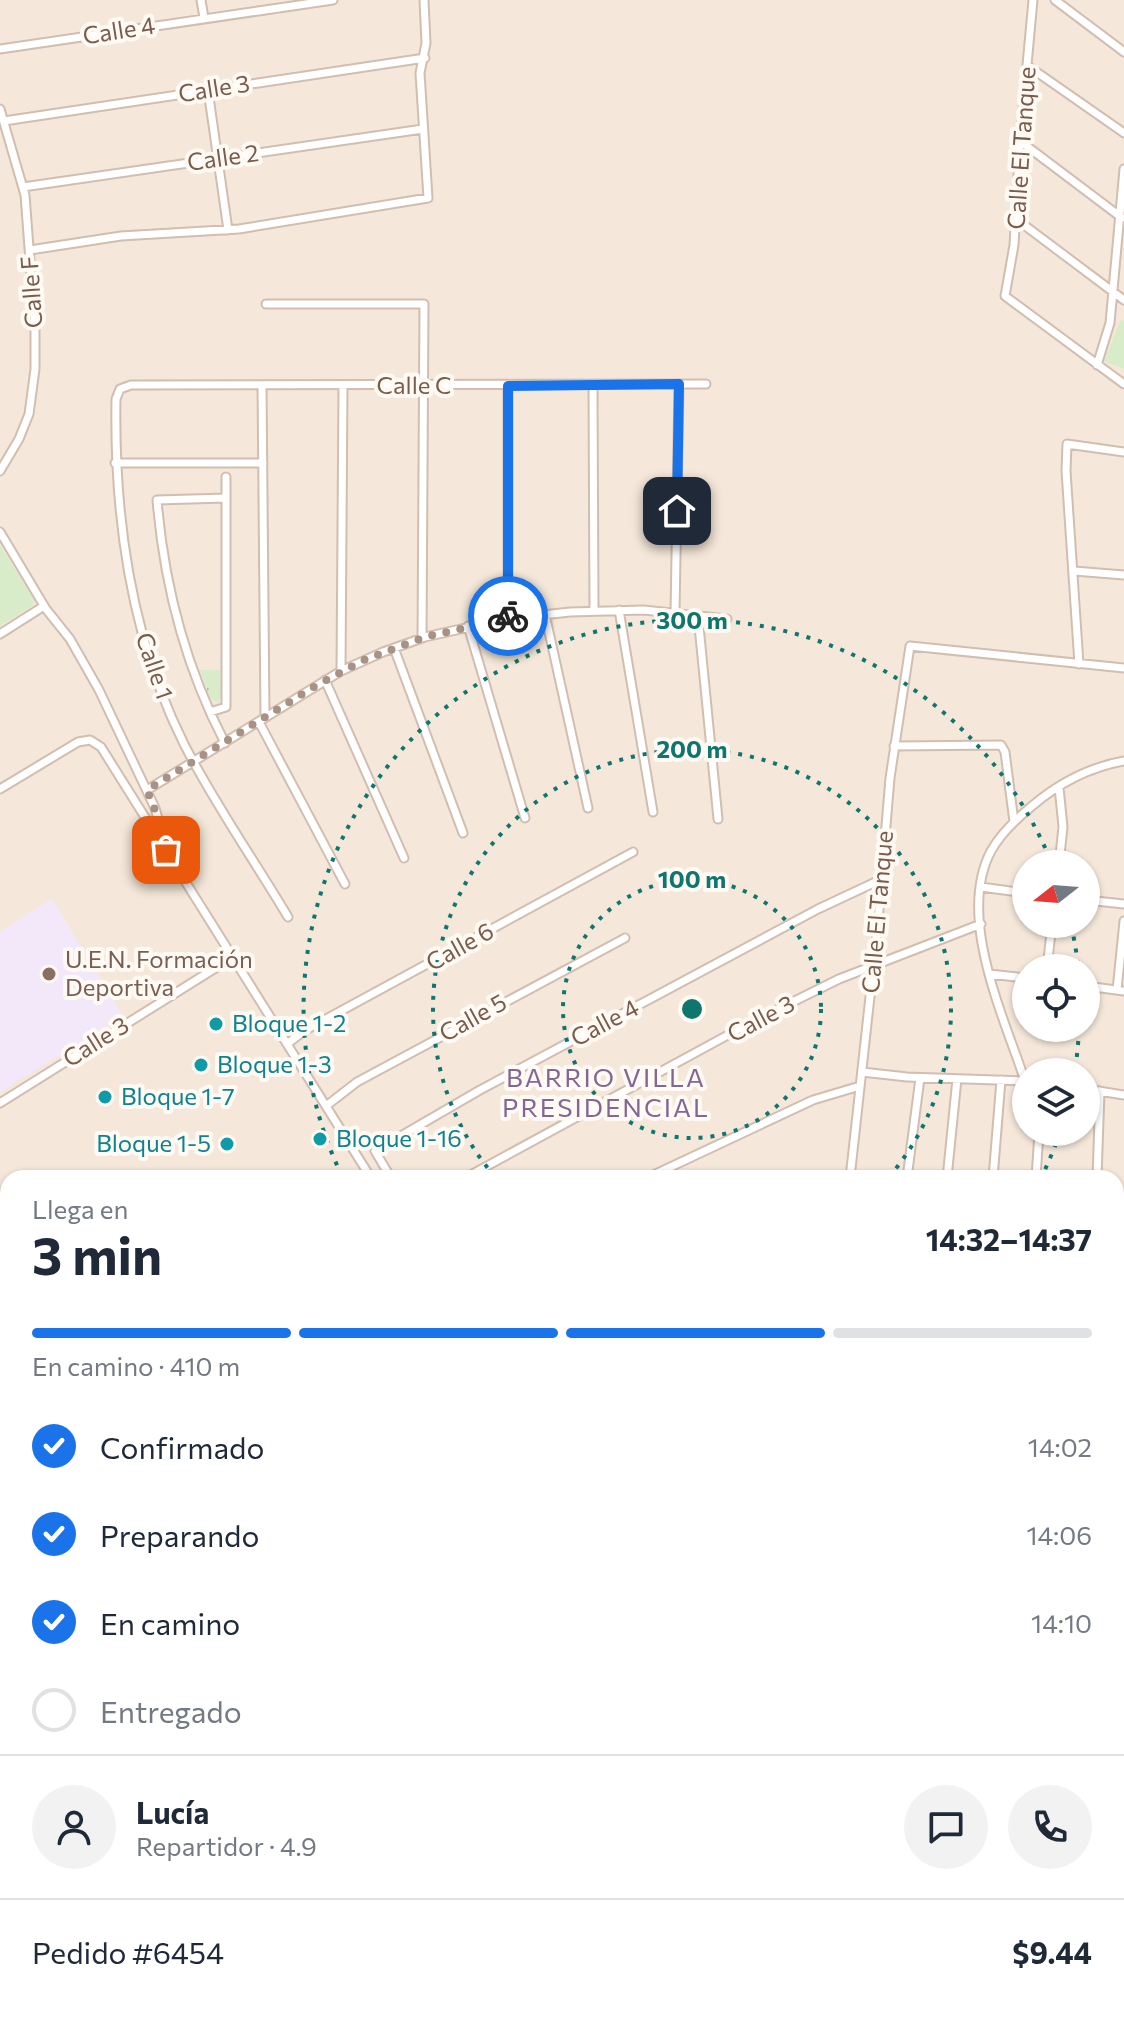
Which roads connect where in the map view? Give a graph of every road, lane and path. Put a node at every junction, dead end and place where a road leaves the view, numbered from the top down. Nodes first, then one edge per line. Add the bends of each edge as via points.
1 (201, 0) edge
2 (333, 0) edge
3 (424, 0) edge
4 (1033, 0) edge
5 (1055, 0) edge
6 (204, 18) junction
7 (0, 49) edge
8 (1124, 52) edge
9 (425, 58) junction
10 (1028, 66) junction
11 (208, 90) junction
12 (0, 109) edge
13 (4, 121) junction
14 (423, 129) junction
15 (1124, 133) edge
16 (1020, 141) junction
17 (218, 159) junction
18 (1124, 169) edge
19 (23, 187) junction
20 (1122, 218) edge
21 (1016, 219) junction
22 (228, 230) junction
23 (30, 250) junction
24 (1113, 291) junction
25 (1124, 300) edge
26 (266, 304) dead end
27 (1097, 365) junction
28 (679, 384) junction
29 (706, 384) dead end
30 (1124, 384) edge
31 (262, 385) junction
32 (343, 385) junction
33 (593, 385) junction
34 (424, 386) junction
35 (508, 386) junction
36 (122, 387) joint
37 (1124, 452) edge
38 (115, 463) junction
39 (263, 463) junction
40 (0, 471) edge
41 (226, 477) dead end
42 (226, 498) junction
43 (0, 532) edge
44 (1074, 571) junction
45 (1124, 575) edge
46 (44, 606) junction
47 (619, 610) junction
48 (594, 611) junction
49 (545, 614) junction
50 (675, 614) junction
51 (698, 616) junction
52 (508, 618) junction
53 (727, 619) dead end
54 (468, 626) junction
55 (0, 634) edge
56 (422, 638) junction
57 (394, 648) junction
58 (1079, 664) junction
59 (1124, 668) edge
60 (341, 671) junction
61 (325, 680) junction
62 (210, 712) junction
63 (262, 720) junction
64 (225, 743) junction
65 (894, 746) junction
66 (1124, 761) edge
67 (195, 762) junction
68 (1059, 787) junction
69 (0, 789) edge
70 (147, 790) junction
71 (588, 808) dead end
72 (653, 812) dead end
73 (525, 818) dead end
74 (718, 819) dead end
75 (1014, 822) junction
76 (463, 833) dead end
77 (166, 850) junction
78 (1061, 850) edge
79 (633, 852) dead end
80 (404, 858) dead end
81 (882, 879) junction
82 (345, 884) dead end
83 (981, 887) junction
84 (1012, 891) edge
85 (1100, 901) edge
86 (1124, 904) edge
87 (288, 917) dead end
88 (1124, 921) edge
89 (981, 924) junction
90 (625, 938) dead end
91 (233, 957) junction
92 (874, 965) junction
93 (989, 974) junction
94 (1012, 976) edge
95 (1100, 988) edge
96 (1120, 990) edge
97 (287, 1044) junction
98 (1018, 1058) edge
99 (862, 1072) junction
100 (920, 1078) junction
101 (957, 1079) junction
102 (1001, 1080) junction
103 (1012, 1080) edge
104 (860, 1086) junction
105 (1100, 1091) edge
106 (1124, 1095) edge
107 (0, 1103) edge
108 (326, 1106) junction
109 (1038, 1146) edge
110 (1098, 1146) edge
111 (366, 1170) edge
112 (386, 1170) edge
113 (480, 1170) edge
114 (664, 1170) edge
115 (849, 1170) edge
116 (908, 1170) edge
117 (948, 1170) edge
118 (994, 1170) edge
119 (1037, 1170) edge
120 (1097, 1170) edge

1 - 6 street
2 - 6 street, Calle 4
3 - 9 street
4 - 10 street, Calle El Tanque
5 - 8 street
6 - 7 street, Calle 4
9 - 11 street, Calle 3
9 - 14 street via 420,73
10 - 15 street
10 - 16 street, Calle El Tanque
11 - 13 street, Calle 3
11 - 17 street
12 - 13 street, Calle F
13 - 19 street, Calle F
14 - 17 street, Calle 2
14 - 22 street via 428,198
16 - 20 street
16 - 21 street, Calle El Tanque
17 - 19 street, Calle 2
17 - 22 street
18 - 20 street
19 - 23 street, Calle F
20 - 24 street
21 - 24 street
21 - 27 street, Calle El Tanque via 1005,296
22 - 23 street via 121,236
23 - 40 street, Calle F via 33,391 19,439
24 - 25 street
24 - 27 street
26 - 34 street via 424,304
27 - 30 street
28 - 29 street, Calle C
28 - 33 street, Calle C
28 - 50 street
31 - 32 street, Calle C
31 - 36 street, Calle C
31 - 39 street
32 - 34 street, Calle C
32 - 60 street
33 - 35 street, Calle C
33 - 48 street
34 - 35 street, Calle C
34 - 56 street
35 - 52 street
36 - 38 street, Calle 1 via 116,399
37 - 44 street via 1067,444
38 - 39 street
38 - 67 street, Calle 1 via 123,545 139,620 163,695
39 - 63 street
41 - 42 street
42 - 62 street via 226,707
42 - 62 street via 157,500 171,596
43 - 46 street
44 - 45 street
44 - 58 street
46 - 55 street
46 - 70 street via 99,690
47 - 48 street
47 - 50 street
47 - 72 street
48 - 49 street
49 - 52 street
49 - 71 street
50 - 51 street
51 - 53 street
51 - 74 street
52 - 54 street
54 - 56 street
54 - 73 street
56 - 57 street
57 - 60 street
57 - 76 street
58 - 59 street
58 - 65 street, Calle El Tanque via 910,646
60 - 61 street
61 - 63 street
61 - 80 street
62 - 64 street
63 - 64 street
63 - 82 street
64 - 67 street
65 - 75 street via 1001,745
65 - 81 street, Calle El Tanque
66 - 68 street via 1093,769
67 - 70 street
67 - 87 street, Calle 1
68 - 75 street
68 - 78 street
69 - 77 street via 69,746 90,740 101,747
70 - 77 street
75 - 83 street via 991,852
77 - 91 street
79 - 97 street, Calle 6
81 - 92 street, Calle El Tanque
81 - 112 street, Calle 4 via 480,1090 375,1151
83 - 84 street
83 - 89 street
85 - 86 street
88 - 96 street
89 - 92 street, Calle 3
89 - 93 street
90 - 108 street, Calle 5 via 367,1077
91 - 97 street
91 - 107 street, Calle 3
92 - 99 street, Calle El Tanque
92 - 113 street, Calle 3 via 750,1023
93 - 94 street
93 - 98 street
95 - 96 street
97 - 108 street
99 - 100 street
99 - 104 street, Calle El Tanque
100 - 101 street
100 - 116 street
101 - 102 street
101 - 117 street
102 - 103 street
102 - 118 street
104 - 114 street via 813,1100
104 - 115 street, Calle El Tanque
105 - 106 street
108 - 111 street
109 - 119 street
110 - 120 street

